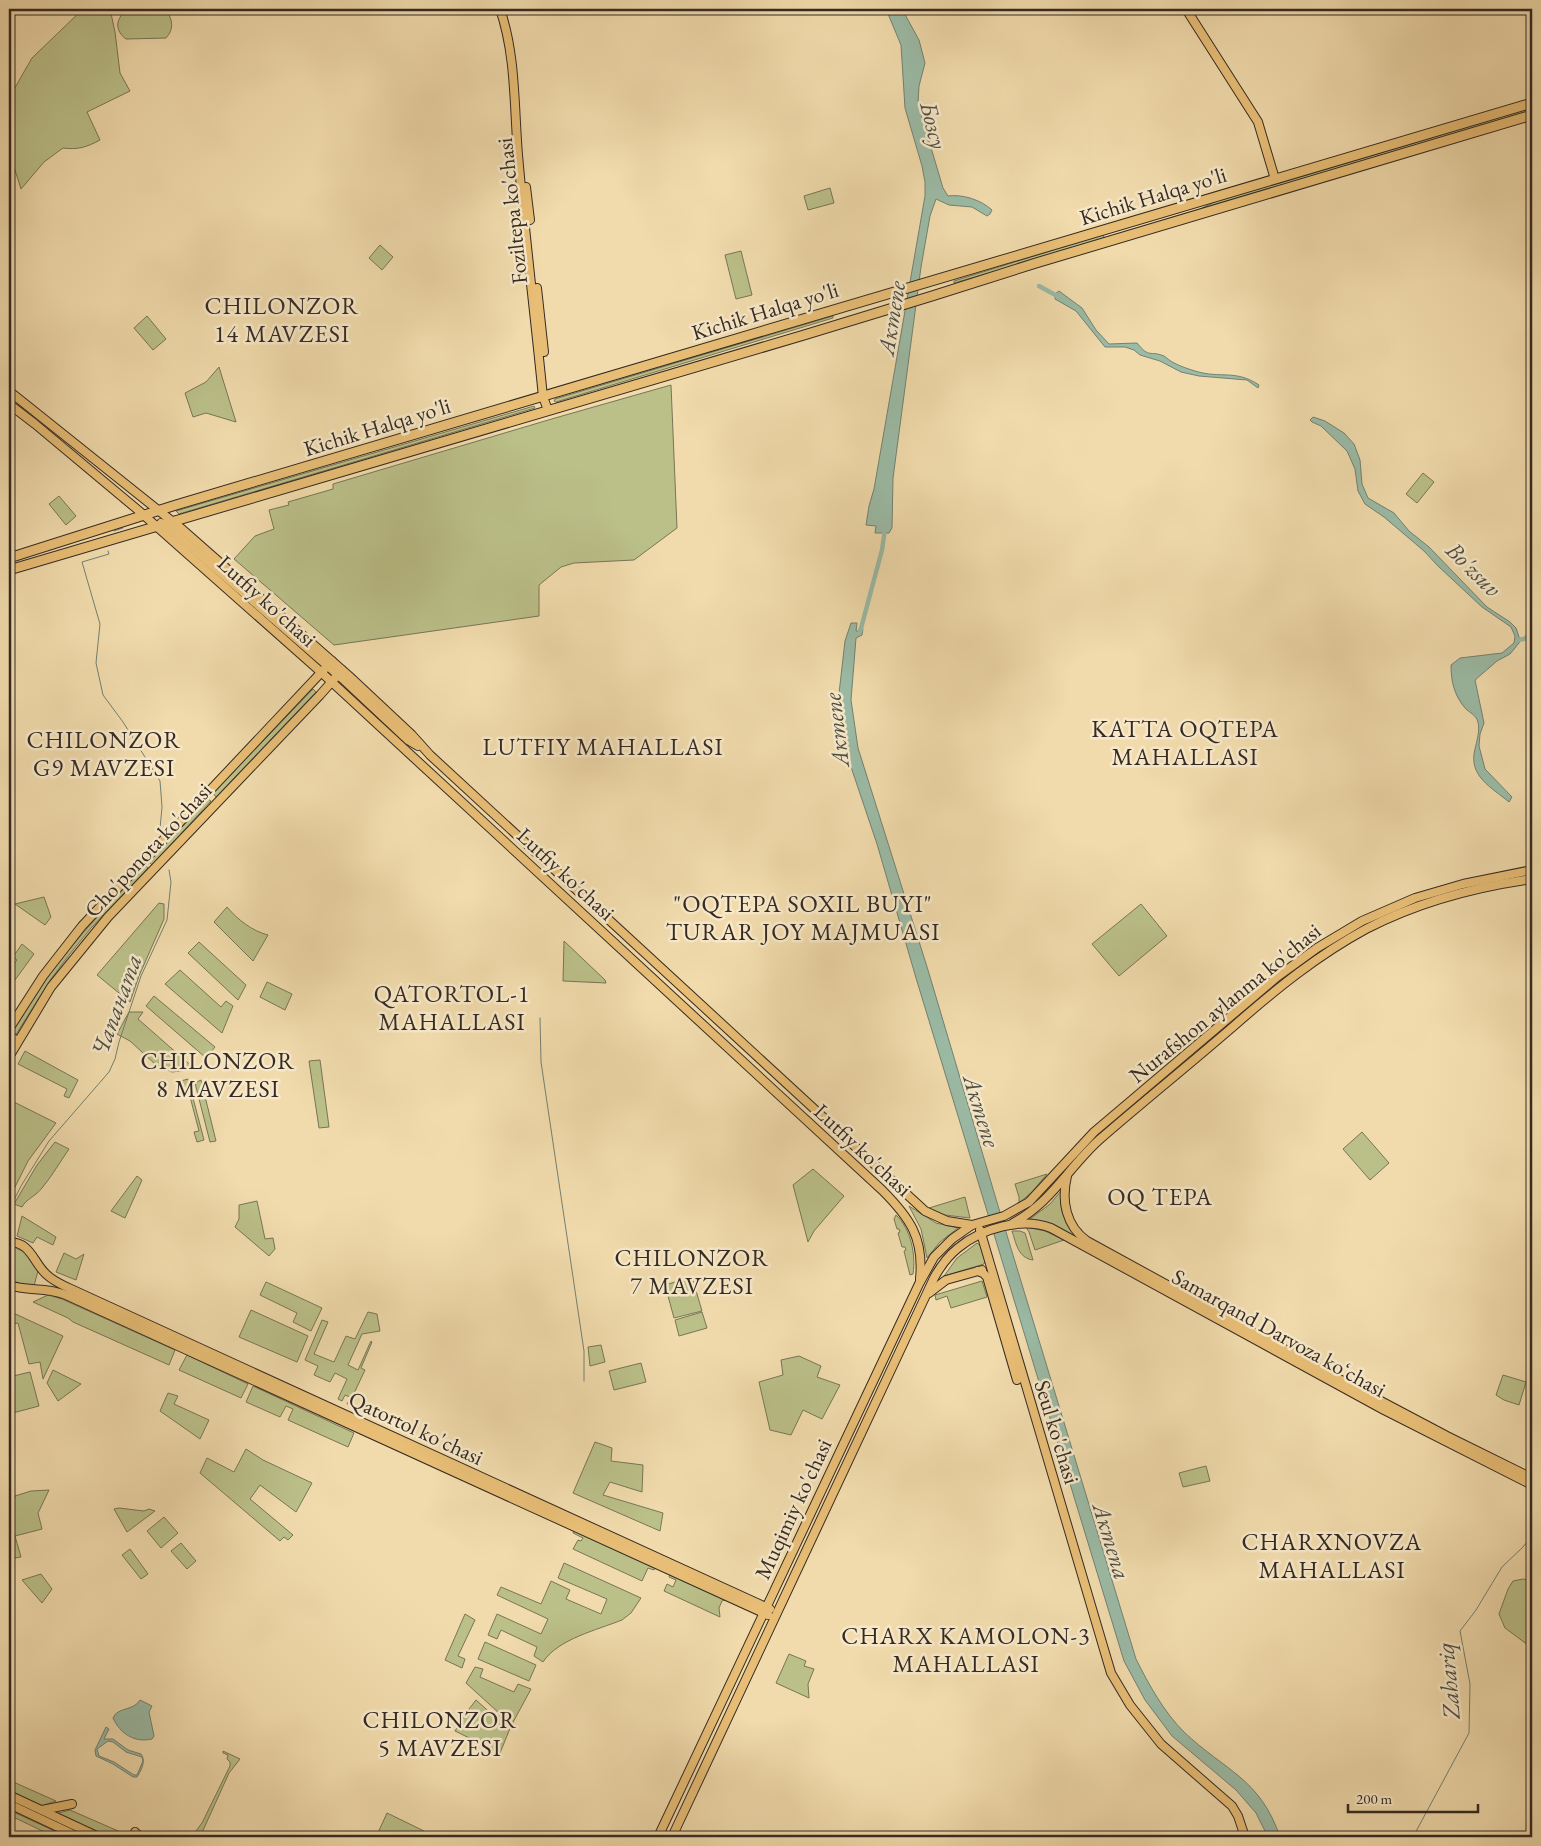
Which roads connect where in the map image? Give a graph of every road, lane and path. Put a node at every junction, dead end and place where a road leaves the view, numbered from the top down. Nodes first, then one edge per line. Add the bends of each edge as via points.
1 (500, 9) edge
2 (505, 9) edge
3 (1186, 9) edge
4 (1532, 103) edge
5 (1532, 115) edge
6 (1400, 142) junction
7 (1403, 153) junction
8 (1275, 180) junction
9 (1168, 212) junction
10 (1170, 222) junction
11 (1103, 231) junction
12 (1104, 242) junction
13 (836, 309) junction
14 (840, 324) junction
15 (9, 391) edge
16 (545, 396) junction
17 (9, 404) edge
18 (548, 410) junction
19 (41, 416) junction
20 (35, 424) junction
21 (141, 517) junction
22 (182, 518) junction
23 (161, 520) junction
24 (145, 529) junction
25 (182, 530) junction
26 (44, 548) junction
27 (9, 558) edge
28 (48, 558) junction
29 (9, 570) edge
30 (327, 667) junction
31 (340, 672) junction
32 (332, 682) junction
33 (457, 780) junction
34 (448, 790) junction
35 (207, 794) junction
36 (216, 802) junction
37 (143, 861) junction
38 (152, 870) junction
39 (1532, 870) edge
40 (1518, 872) junction
41 (1532, 879) edge
42 (1520, 881) junction
43 (1366, 919) junction
44 (1370, 927) junction
45 (1299, 961) junction
46 (1305, 968) junction
47 (1238, 1010) junction
48 (1244, 1017) junction
49 (9, 1029) edge
50 (733, 1034) junction
51 (9, 1035) edge
52 (17, 1041) junction
53 (725, 1045) junction
54 (9, 1057) edge
55 (761, 1060) junction
56 (1175, 1063) junction
57 (751, 1070) junction
58 (1181, 1070) junction
59 (1148, 1086) junction
60 (1154, 1093) junction
61 (1067, 1174) junction
62 (988, 1221) joint
63 (975, 1224) junction
64 (1007, 1226) junction
65 (981, 1234) junction
66 (9, 1242) edge
67 (988, 1259) junction
68 (44, 1271) junction
69 (978, 1272) junction
70 (919, 1284) junction
71 (9, 1285) edge
72 (37, 1288) junction
73 (923, 1300) junction
74 (363, 1426) junction
75 (851, 1427) junction
76 (861, 1433) junction
77 (1529, 1480) edge
78 (804, 1527) junction
79 (814, 1532) junction
80 (764, 1610) junction
81 (775, 1615) junction
82 (726, 1691) junction
83 (738, 1696) junction
84 (679, 1792) junction
85 (9, 1795) edge
86 (691, 1797) junction
87 (9, 1804) edge
88 (72, 1804) dead end
89 (42, 1810) junction
90 (58, 1828) junction
91 (65, 1837) edge
92 (79, 1837) edge
93 (99, 1837) edge
94 (658, 1837) edge
95 (672, 1837) edge
96 (1240, 1837) edge
97 (1245, 1837) edge

1 - 16 main road, Foziltepa ko'chasi via 507,31 513,80
2 - 16 main road, Foziltepa ko'chasi via 518,80
3 - 8 main road via 1258,122
4 - 6 highway, Kichik Halqa yo'li
5 - 7 highway, Kichik Halqa yo'li
6 - 7 highway
6 - 8 highway, Kichik Halqa yo'li
7 - 10 highway, Kichik Halqa yo'li
8 - 9 highway, Kichik Halqa yo'li
9 - 10 highway
9 - 11 highway, Kichik Halqa yo'li
10 - 12 highway, Kichik Halqa yo'li
11 - 12 highway via 1107,235
11 - 13 highway, Kichik Halqa yo'li
12 - 14 highway, Kichik Halqa yo'li
13 - 14 highway
13 - 16 highway, Kichik Halqa yo'li
14 - 18 highway, Kichik Halqa yo'li
15 - 19 main road, Lutfiy ko'chasi
16 - 18 main road, Foziltepa ko'chasi
16 - 23 highway, Kichik Halqa yo'li
17 - 20 main road, Lutfiy ko'chasi
18 - 22 highway, Kichik Halqa yo'li
19 - 20 main road
19 - 23 main road, Lutfiy ko'chasi
20 - 21 main road, Lutfiy ko'chasi
21 - 23 highway, Kichik Halqa yo'li
21 - 23 main road, Lutfiy ko'chasi
21 - 24 highway via 146,522
21 - 26 highway, Kichik Halqa yo'li
22 - 23 highway, Kichik Halqa yo'li
22 - 25 main road
23 - 24 highway, Kichik Halqa yo'li
23 - 25 main road, Lutfiy ko'chasi
23 - 30 main road, Lutfiy ko'chasi
24 - 28 highway, Kichik Halqa yo'li
25 - 30 main road, Lutfiy ko'chasi
26 - 27 highway, Kichik Halqa yo'li
26 - 28 highway via 50,550
28 - 29 highway, Kichik Halqa yo'li
30 - 31 main road, Lutfiy ko'chasi
30 - 32 main road, Lutfiy ko'chasi
30 - 35 main road, Cho'ponota ko'chasi
31 - 32 main road, Cho'ponota ko'chasi
31 - 33 main road, Lutfiy ko'chasi via 407,730
32 - 34 main road, Lutfiy ko'chasi
32 - 36 main road, Cho'ponota ko'chasi
33 - 34 main road via 449,781
33 - 50 main road, Lutfiy ko'chasi
34 - 53 main road, Lutfiy ko'chasi
35 - 36 main road
35 - 37 main road, Cho'ponota ko'chasi
36 - 38 main road, Cho'ponota ko'chasi
37 - 38 main road
37 - 49 main road, Cho'ponota ko'chasi via 66,944
38 - 52 main road, Cho'ponota ko'chasi via 72,960
39 - 40 main road, Nurafshon aylanma ko'chasi
40 - 42 main road via 1522,876
40 - 43 main road, Nurafshon aylanma ko'chasi via 1421,895
41 - 42 main road, Nurafshon aylanma ko'chasi
42 - 44 main road, Nurafshon aylanma ko'chasi via 1440,898
43 - 44 main road
43 - 45 main road, Nurafshon aylanma ko'chasi
44 - 46 main road, Nurafshon aylanma ko'chasi
45 - 46 main road
45 - 47 main road, Nurafshon aylanma ko'chasi
46 - 48 main road, Nurafshon aylanma ko'chasi
47 - 48 main road
47 - 56 main road, Nurafshon aylanma ko'chasi
48 - 58 main road, Nurafshon aylanma ko'chasi
50 - 53 main road via 733,1043
50 - 55 main road, Lutfiy ko'chasi
51 - 52 main road
52 - 54 main road, Cho'ponota ko'chasi
53 - 57 main road, Lutfiy ko'chasi
55 - 57 main road via 752,1062
55 - 63 main road, Lutfiy ko'chasi via 925,1211 946,1221
56 - 58 main road
56 - 59 main road, Nurafshon aylanma ko'chasi
57 - 70 main road, Lutfiy ko'chasi via 904,1213 914,1231 919,1251
58 - 60 main road, Nurafshon aylanma ko'chasi
59 - 60 main road
59 - 62 main road, Nurafshon aylanma ko'chasi via 1078,1147 1029,1202
60 - 61 main road, Nurafshon aylanma ko'chasi via 1099,1140
61 - 64 main road, Nurafshon aylanma ko'chasi via 1037,1208
61 - 77 main road, Samarqand Darvoza koʻchasi via 1064,1198 1067,1214 1074,1229 1087,1241
62 - 63 main road, Muqimiy ko'chasi
63 - 65 main road, Seul ko'chasi
63 - 70 main road, Muqimiy ko'chasi via 939,1252
64 - 65 main road, Muqimiy ko'chasi
64 - 77 main road, Samarqand Darvoza koʻchasi via 1031,1224 1050,1228 1384,1410
65 - 67 main road, Seul ko'chasi
65 - 73 main road, Muqimiy ko'chasi via 947,1258
66 - 68 main road, Qatortol ko'chasi via 27,1248
67 - 69 main road via 986,1266
67 - 97 main road, Seul ko'chasi via 1111,1673 1130,1705 1156,1738 1232,1806
68 - 72 main road via 44,1282
68 - 74 main road, Qatortol ko'chasi via 71,1289
69 - 73 main road via 942,1282
69 - 96 main road, Seul ko'chasi via 987,1277 1111,1682 1152,1742 1230,1811
70 - 75 main road, Muqimiy ko'chasi
71 - 72 main road, Qatortol ko'chasi
72 - 74 main road, Qatortol ko'chasi via 66,1295
73 - 76 main road, Muqimiy ko'chasi
74 - 80 main road, Qatortol ko'chasi
75 - 76 main road via 854,1434
75 - 78 main road, Muqimiy ko'chasi
76 - 79 main road, Muqimiy ko'chasi
78 - 79 main road
78 - 80 main road, Muqimiy ko'chasi
79 - 81 main road, Muqimiy ko'chasi
80 - 81 main road, Qatortol ko'chasi
80 - 82 main road, Muqimiy ko'chasi
81 - 83 main road, Muqimiy ko'chasi
82 - 83 main road via 733,1691
82 - 84 main road, Muqimiy ko'chasi
83 - 86 main road, Muqimiy ko'chasi
84 - 86 main road via 684,1797
84 - 94 main road, Muqimiy ko'chasi
85 - 89 main road
86 - 95 main road, Muqimiy ko'chasi
87 - 90 main road
88 - 89 main road
89 - 93 main road
90 - 91 main road
90 - 92 main road

